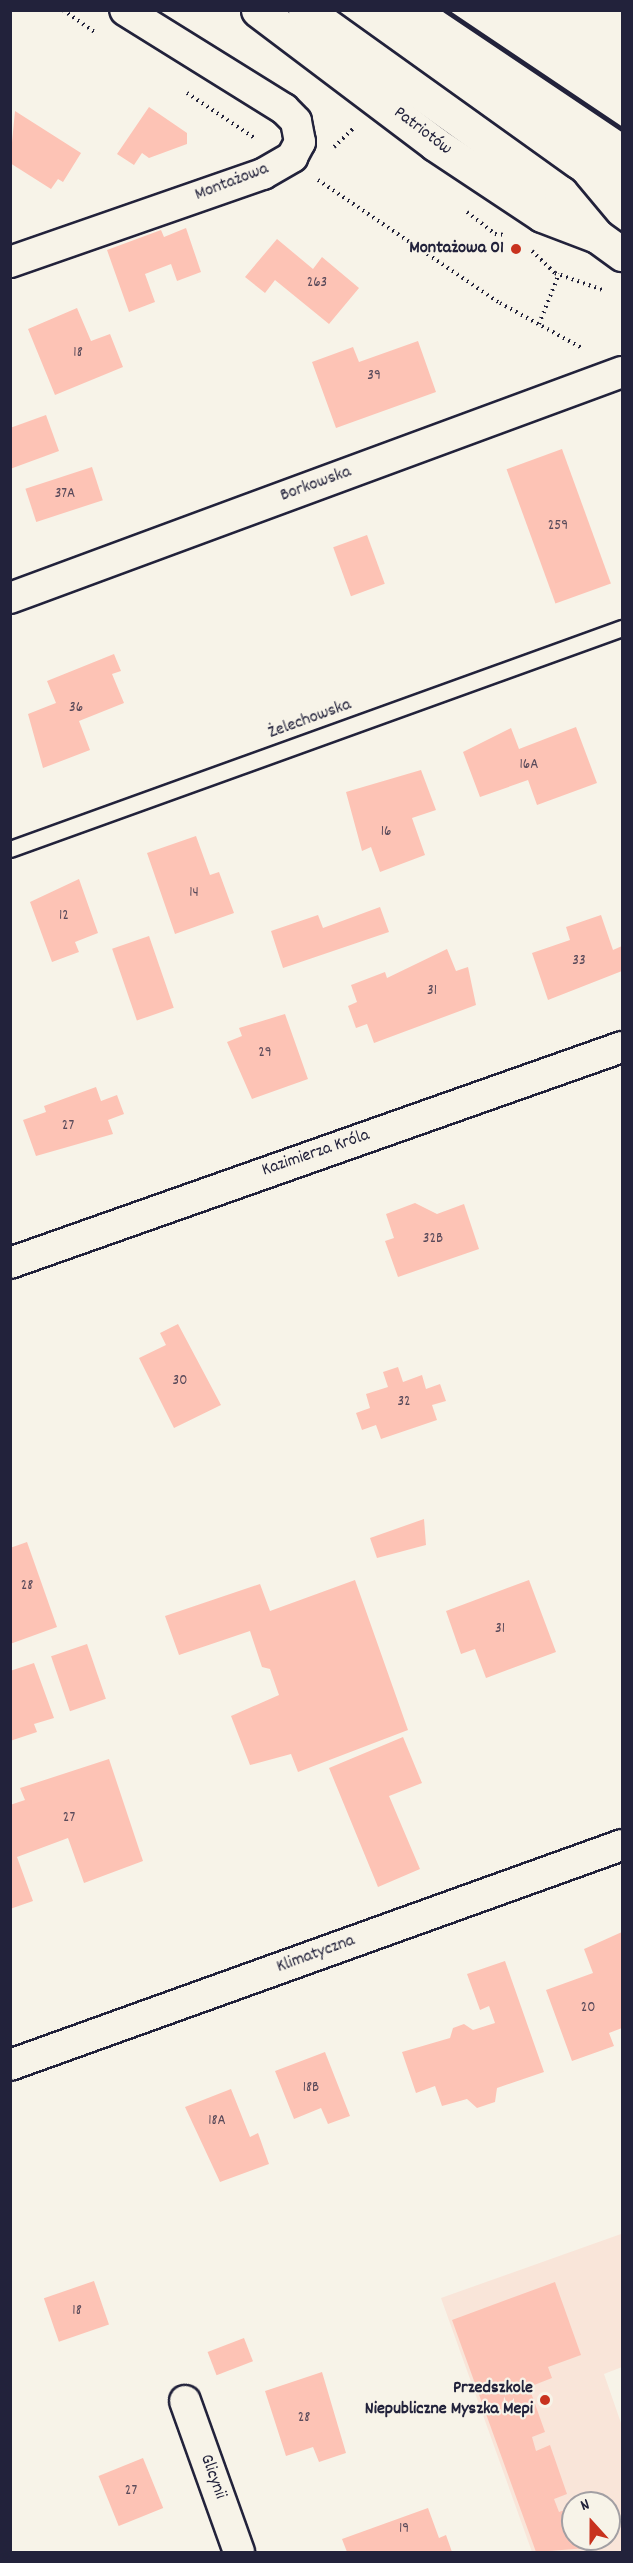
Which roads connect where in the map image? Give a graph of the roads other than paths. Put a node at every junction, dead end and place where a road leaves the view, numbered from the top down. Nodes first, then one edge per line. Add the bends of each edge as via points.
1 (125, 10) edge
2 (258, 10) edge
3 (305, 10) edge
4 (597, 236) junction
5 (622, 255) edge
6 (10, 262) edge
7 (622, 372) edge
8 (10, 598) edge
9 (622, 628) edge
10 (10, 849) edge
11 (622, 1047) edge
12 (10, 1263) edge
13 (622, 1845) edge
14 (10, 2065) edge
15 (185, 2401) dead end
16 (240, 2553) edge

1 - 6 street, Montażowa via 284,109 296,121 300,165 263,174
2 - 4 main road, Patriotów via 532,208
3 - 4 main road, Patriotów via 561,193
4 - 5 main road, Patriotów
7 - 8 street, Borkowska
9 - 10 lane, Żelechowska
11 - 12 street, Kazimierza Króla
13 - 14 street, Klimatyczna
15 - 16 street, Glicynii

